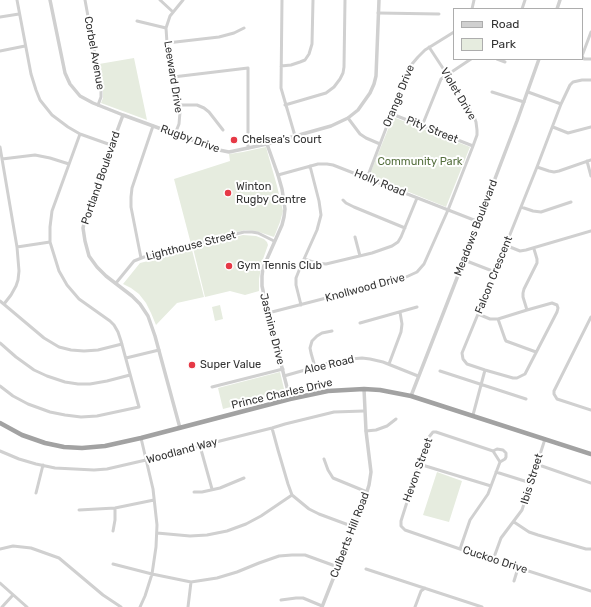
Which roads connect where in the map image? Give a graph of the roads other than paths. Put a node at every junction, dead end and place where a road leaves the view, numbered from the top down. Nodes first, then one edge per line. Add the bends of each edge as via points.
1 (17, 0) edge
2 (50, 0) edge
3 (85, 0) edge
4 (160, 0) edge
5 (183, 0) edge
6 (282, 0) edge
7 (313, 0) edge
8 (346, 0) edge
9 (379, 0) edge
10 (173, 12) junction
11 (378, 13) junction
12 (19, 14) junction
13 (439, 14) dead end
14 (0, 17) edge
15 (137, 21) dead end
16 (166, 28) junction
17 (244, 28) dead end
18 (591, 32) edge
19 (453, 33) edge
20 (168, 43) junction
21 (25, 46) junction
22 (429, 47) junction
23 (0, 51) edge
24 (583, 53) edge
25 (470, 60) edge
26 (500, 60) edge
27 (539, 60) edge
28 (505, 62) dead end
29 (281, 66) junction
30 (447, 75) junction
31 (173, 77) junction
32 (591, 80) edge
33 (492, 92) dead end
34 (528, 92) junction
35 (524, 102) junction
36 (561, 104) junction
37 (98, 105) junction
38 (179, 105) junction
39 (285, 105) junction
40 (392, 114) junction
41 (123, 115) junction
42 (348, 118) junction
43 (153, 126) junction
44 (422, 126) junction
45 (553, 127) junction
46 (591, 127) edge
47 (223, 130) dead end
48 (80, 134) junction
49 (175, 134) junction
50 (295, 136) junction
51 (267, 144) junction
52 (380, 144) junction
53 (111, 145) junction
54 (473, 146) junction
55 (0, 147) edge
56 (248, 148) junction
57 (2, 159) junction
58 (591, 160) edge
59 (587, 161) junction
60 (69, 164) junction
61 (310, 166) junction
62 (537, 167) junction
63 (278, 175) junction
64 (591, 176) edge
65 (367, 178) junction
66 (417, 198) junction
67 (343, 200) dead end
68 (571, 202) dead end
69 (521, 207) junction
70 (448, 210) junction
71 (479, 222) junction
72 (405, 228) junction
73 (591, 230) edge
74 (355, 237) dead end
75 (274, 241) junction
76 (50, 242) junction
77 (505, 245) junction
78 (17, 248) junction
79 (534, 248) junction
80 (360, 256) junction
81 (141, 258) junction
82 (304, 259) junction
83 (464, 260) junction
84 (495, 272) junction
85 (116, 283) junction
86 (0, 301) edge
87 (4, 304) junction
88 (301, 305) junction
89 (417, 307) dead end
90 (527, 310) junction
91 (400, 312) junction
92 (268, 313) junction
93 (478, 314) junction
94 (591, 317) edge
95 (498, 319) junction
96 (360, 323) dead end
97 (332, 331) dead end
98 (0, 343) edge
99 (122, 344) junction
100 (158, 350) junction
101 (536, 352) junction
102 (126, 358) junction
103 (389, 364) junction
104 (315, 367) junction
105 (283, 369) junction
106 (485, 370) junction
107 (440, 372) dead end
108 (130, 375) junction
109 (284, 376) junction
110 (418, 376) junction
111 (481, 385) junction
112 (0, 386) edge
113 (212, 388) dead end
114 (364, 389) junction
115 (411, 396) junction
116 (290, 399) junction
117 (526, 399) dead end
118 (591, 410) edge
119 (364, 411) junction
120 (473, 415) junction
121 (396, 419) dead end
122 (0, 423) edge
123 (180, 428) junction
124 (272, 428) junction
125 (366, 431) junction
126 (141, 438) junction
127 (545, 439) junction
128 (200, 446) junction
129 (493, 451) junction
130 (0, 452) edge
131 (591, 454) edge
132 (324, 459) dead end
133 (146, 460) junction
134 (500, 462) junction
135 (419, 464) junction
136 (536, 464) junction
137 (42, 465) junction
138 (496, 472) junction
139 (244, 478) dead end
140 (531, 482) junction
141 (591, 483) edge
142 (491, 486) junction
143 (212, 489) junction
144 (194, 492) dead end
145 (367, 492) junction
146 (36, 493) dead end
147 (292, 495) junction
148 (154, 500) junction
149 (115, 508) junction
150 (79, 510) dead end
151 (514, 522) junction
152 (401, 526) joint
153 (354, 527) junction
154 (113, 531) dead end
155 (157, 533) junction
156 (0, 549) edge
157 (460, 549) junction
158 (591, 549) edge
159 (493, 560) junction
160 (113, 564) dead end
161 (338, 567) junction
162 (518, 568) junction
163 (366, 569) dead end
164 (152, 574) junction
165 (514, 581) dead end
166 (191, 582) junction
167 (0, 583) edge
168 (425, 588) junction
169 (591, 590) edge
170 (13, 595) junction
171 (281, 600) dead end
172 (2, 607) edge
173 (27, 607) edge
174 (121, 607) edge
175 (140, 607) edge
176 (188, 607) edge
177 (322, 607) edge
178 (415, 607) edge
179 (482, 607) edge

1 - 12 street
2 - 37 street, Rugby Drive via 68,81 80,96
3 - 37 street, Corbel Avenue via 101,90
4 - 10 street
5 - 10 street, Leeward Drive
6 - 29 street
7 - 29 street via 310,54 305,60
8 - 39 street via 344,67 340,79 326,93
9 - 11 street, Rugby Drive
10 - 16 street, Leeward Drive
11 - 13 street
11 - 42 street, Rugby Drive via 375,80 370,93 358,110
12 - 14 street
12 - 21 street
15 - 16 street
16 - 20 street, Leeward Drive
17 - 20 street via 218,37
18 - 24 street
19 - 22 street, Orange Drive
20 - 31 street, Leeward Drive
21 - 23 street
21 - 48 street via 40,100 57,120
22 - 30 street, Violet Drive
22 - 40 street, Orange Drive via 410,67
25 - 30 street
26 - 28 street
27 - 34 street, Meadows Boulevard
29 - 39 street via 281,91
30 - 44 street via 440,81
30 - 54 street, Violet Drive via 475,119 477,133
31 - 38 street, Leeward Drive
31 - 56 street via 248,68
32 - 36 street, Falcon Crescent via 573,82
33 - 35 street
34 - 35 street, Meadows Boulevard
34 - 36 street
35 - 71 street, Meadows Boulevard
36 - 45 street, Falcon Crescent
37 - 41 street, Rugby Drive
38 - 47 street via 197,105 204,108
38 - 49 street, Leeward Drive via 180,119
39 - 50 street
40 - 44 street, Pity Street
40 - 52 street, Orange Drive
41 - 43 street, Rugby Drive
41 - 53 street, Portland Boulevard
42 - 50 street, Rugby Drive via 331,126
42 - 52 street via 360,134
43 - 49 street, Rugby Drive
43 - 81 street via 131,194 131,207
44 - 54 street, Pity Street
45 - 46 street via 568,133
45 - 62 street, Falcon Crescent
48 - 53 street
48 - 60 street
49 - 56 street, Rugby Drive via 225,152
50 - 51 street, Rugby Drive
51 - 56 street, Rugby Drive
51 - 63 street, Jasmine Drive
52 - 65 street, Orange Drive
53 - 85 street, Portland Boulevard via 83,228 92,261
54 - 70 street, Violet Drive
55 - 57 street
57 - 60 street via 35,156
57 - 78 street
58 - 59 street
59 - 62 street via 554,172
59 - 64 street
60 - 76 street via 52,210
61 - 63 street, Holly Road
61 - 65 street, Holly Road via 333,165
61 - 82 street via 321,215 318,230
62 - 69 street, Falcon Crescent
63 - 75 street, Jasmine Drive via 285,213
65 - 66 street, Holly Road
66 - 70 street, Holly Road
66 - 72 street
67 - 72 street
68 - 69 street via 541,212
69 - 77 street, Falcon Crescent
70 - 71 street, Holly Road
70 - 88 street, Knollwood Drive via 426,261 414,273
71 - 83 street, Meadows Boulevard
72 - 80 street via 394,245
73 - 79 street
74 - 80 street
75 - 81 street, Lighthouse Street via 258,233 244,232
75 - 92 street, Jasmine Drive via 262,276 262,291
76 - 78 street
76 - 99 street via 59,271 67,285 79,299 114,325
77 - 79 street via 520,251
77 - 84 street, Falcon Crescent
78 - 87 street via 18,280
79 - 90 street via 537,263 523,293
80 - 82 street via 323,264
81 - 85 street, Lighthouse Street via 134,261
82 - 88 street via 296,281
83 - 84 street
83 - 110 street, Meadows Boulevard
84 - 93 street, Falcon Crescent
85 - 100 street, Portland Boulevard via 146,312
86 - 87 street
87 - 99 street via 44,338 59,347 84,351
88 - 92 street, Knollwood Drive
89 - 91 street
90 - 95 street
90 - 101 street via 552,303 558,307
91 - 96 street
91 - 103 street via 401,332
92 - 105 street, Jasmine Drive
93 - 95 street
93 - 106 street, Falcon Crescent via 462,356 467,364
94 - 118 street via 554,394 557,399
95 - 101 street via 506,341
97 - 104 street via 322,333 312,341 310,348
98 - 108 street via 34,370 65,382 90,384
99 - 102 street
100 - 102 street
100 - 123 street, Portland Boulevard
101 - 106 street via 525,374 517,378
102 - 108 street
103 - 104 street, Aloe Road via 374,359 351,358
103 - 110 street, Aloe Road
104 - 109 street, Aloe Road
105 - 109 street, Jasmine Drive
105 - 113 street
106 - 111 street
107 - 111 street
108 - 112 street via 139,408 97,416 81,417 50,412 28,404
109 - 116 street, Jasmine Drive
110 - 115 street, Meadows Boulevard
111 - 117 street
111 - 120 street
114 - 115 highway, Prince Charles Drive
114 - 116 highway, Prince Charles Drive via 328,391
114 - 119 street, Culberts Hill Road
115 - 120 highway, Prince Charles Drive
116 - 123 highway, Prince Charles Drive
119 - 124 street, Woodland Way via 334,412
119 - 125 street, Culberts Hill Road
120 - 127 highway, Prince Charles Drive
121 - 125 street via 387,426
122 - 126 highway, Prince Charles Drive via 22,435 64,447 105,446
123 - 126 highway, Prince Charles Drive
124 - 128 street, Woodland Way
124 - 147 street
125 - 145 street, Culberts Hill Road via 371,472
126 - 133 street
127 - 131 highway, Prince Charles Drive
127 - 136 street, Ibis Street
128 - 133 street, Woodland Way
128 - 143 street
129 - 134 street
129 - 134 street, Hevon Street via 505,451 505,459
129 - 135 street, Hevon Street via 433,432
130 - 137 street, Woodland Way
132 - 145 street via 333,478
133 - 137 street, Woodland Way via 94,470
133 - 148 street
134 - 138 street
135 - 142 street
135 - 152 street, Hevon Street
136 - 140 street, Ibis Street
136 - 141 street
137 - 146 street
138 - 140 street
138 - 142 street
139 - 143 street
140 - 151 street, Ibis Street via 522,510
142 - 157 street via 470,520
143 - 144 street
145 - 153 street, Culberts Hill Road
147 - 153 street via 314,512
147 - 155 street via 261,516 227,531 190,536
148 - 149 street
148 - 155 street
149 - 150 street
149 - 154 street
151 - 158 street via 538,536
151 - 159 street, Ibis Street via 502,538
152 - 157 street, Cuckoo Drive via 405,530
153 - 161 street, Culberts Hill Road
155 - 164 street
156 - 174 street via 13,546 31,548 58,558
157 - 159 street, Cuckoo Drive
159 - 162 street, Cuckoo Drive
160 - 164 street
161 - 166 street via 305,555 279,556 224,576
161 - 177 street, Culberts Hill Road
162 - 165 street
162 - 169 street, Cuckoo Drive
163 - 168 street
164 - 166 street
164 - 175 street
166 - 176 street
167 - 170 street
168 - 178 street via 421,591
168 - 179 street
170 - 172 street
170 - 173 street
171 - 177 street via 302,598

